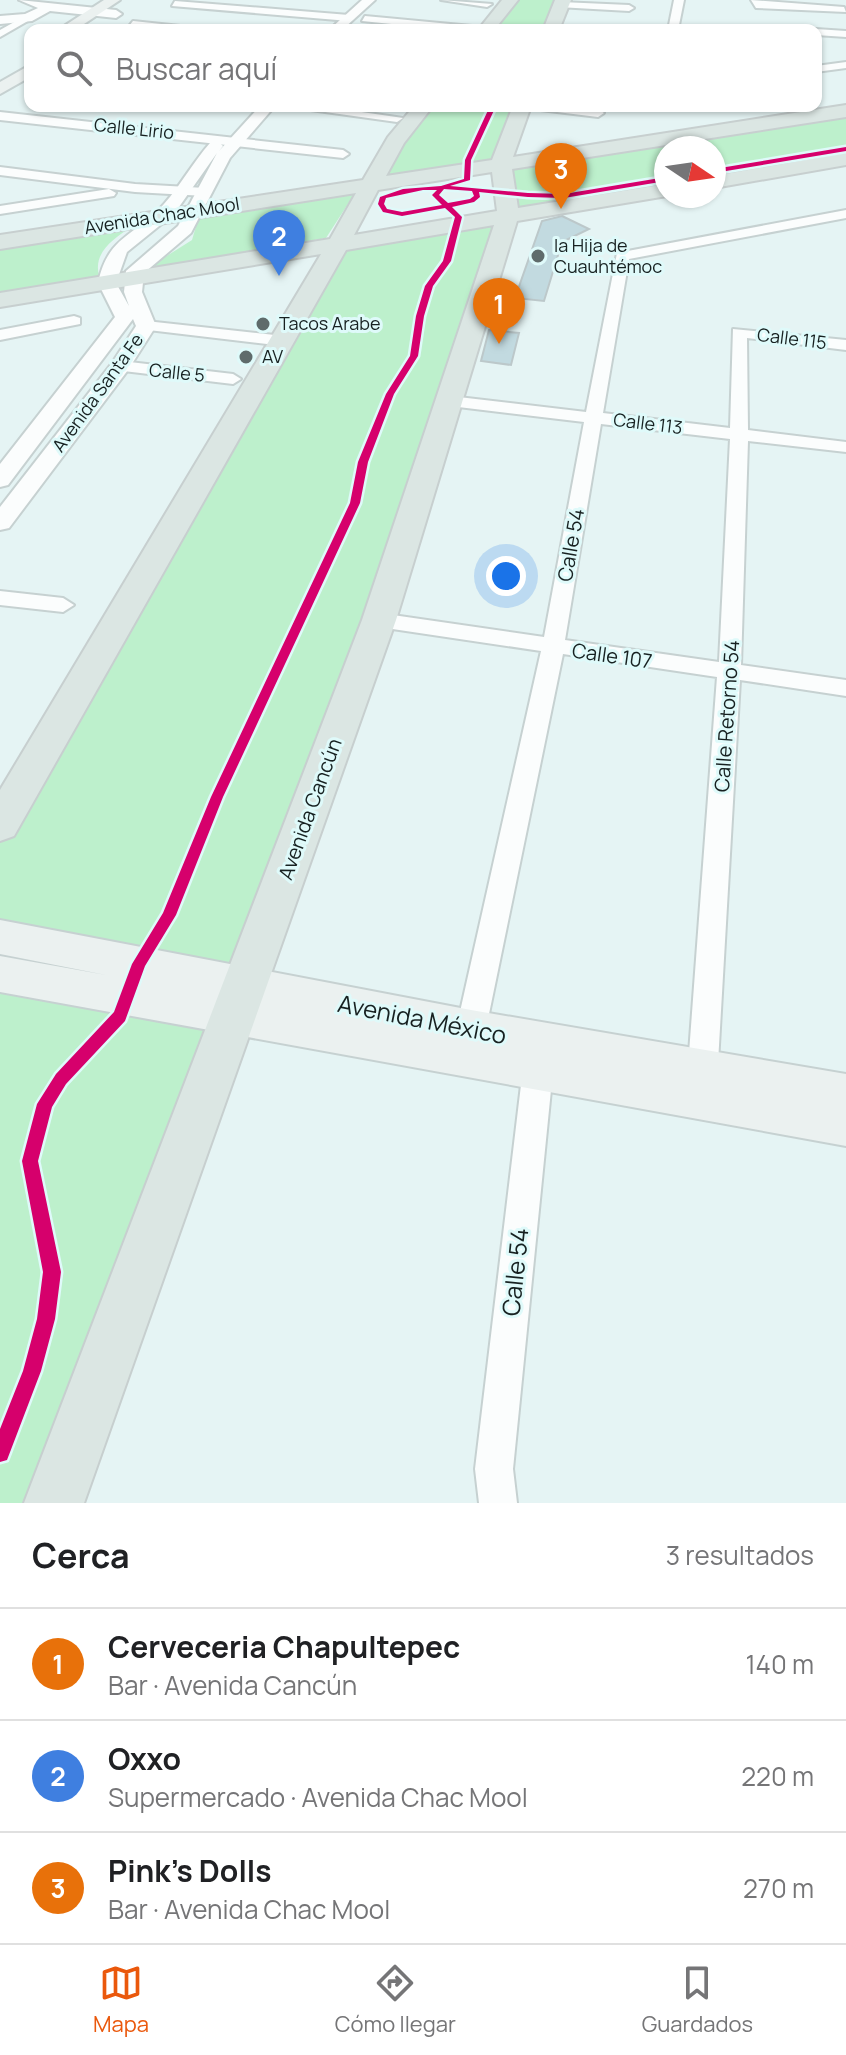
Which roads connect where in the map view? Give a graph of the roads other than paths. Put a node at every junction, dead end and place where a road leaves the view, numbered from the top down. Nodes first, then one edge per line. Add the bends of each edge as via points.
1 (25, 0) edge
2 (369, 0) edge
3 (384, 0) edge
4 (446, 0) edge
5 (510, 0) edge
6 (679, 0) edge
7 (756, 0) edge
8 (562, 2) edge
9 (182, 3) edge
10 (54, 4) edge
11 (487, 4) dead end
12 (119, 7) edge
13 (629, 8) dead end
14 (844, 9) edge
15 (94, 12) junction
16 (28, 18) junction
17 (365, 19) junction
18 (0, 20) edge
19 (75, 24) edge
20 (98, 24) edge
21 (351, 24) edge
22 (422, 24) edge
23 (484, 24) edge
24 (553, 24) edge
25 (674, 24) edge
26 (822, 32) edge
27 (0, 34) edge
28 (846, 34) edge
29 (24, 56) edge
30 (846, 65) edge
31 (822, 68) edge
32 (0, 71) edge
33 (24, 74) edge
34 (0, 89) edge
35 (846, 111) edge
36 (248, 112) edge
37 (262, 112) edge
38 (342, 112) edge
39 (419, 112) edge
40 (598, 113) dead end
41 (0, 116) edge
42 (397, 118) dead end
43 (110, 127) junction
44 (514, 128) edge
45 (0, 130) edge
46 (93, 140) junction
47 (226, 149) junction
48 (254, 159) dead end
49 (846, 159) edge
50 (0, 171) edge
51 (726, 180) edge
52 (372, 182) junction
53 (135, 188) junction
54 (179, 192) junction
55 (654, 192) edge
56 (200, 202) junction
57 (0, 210) edge
58 (508, 214) junction
59 (846, 214) edge
60 (162, 217) junction
61 (0, 242) edge
62 (329, 247) junction
63 (134, 278) junction
64 (107, 283) junction
65 (0, 300) edge
66 (74, 321) dead end
67 (146, 326) junction
68 (739, 332) joint
69 (0, 335) edge
70 (284, 341) junction
71 (846, 345) edge
72 (121, 366) junction
73 (233, 379) dead end
74 (450, 401) junction
75 (593, 417) junction
76 (741, 435) junction
77 (846, 447) edge
78 (0, 480) edge
79 (0, 523) edge
80 (0, 598) edge
81 (63, 605) dead end
82 (379, 620) junction
83 (553, 648) junction
84 (731, 672) junction
85 (846, 688) edge
86 (0, 825) edge
87 (0, 937) edge
88 (0, 974) edge
89 (239, 1000) junction
90 (468, 1042) junction
91 (540, 1055) junction
92 (702, 1084) junction
93 (846, 1095) edge
94 (846, 1125) edge
95 (54, 1503) edge
96 (498, 1503) edge

1 - 10 street
2 - 21 street
3 - 17 street
4 - 11 street
5 - 23 main road
6 - 25 street
7 - 14 street via 756,5
8 - 13 street
8 - 24 main road
9 - 21 street
10 - 15 street
10 - 16 street
12 - 15 main road
12 - 20 main road
15 - 19 main road
16 - 18 street
16 - 27 street
17 - 21 street
17 - 22 street
26 - 28 street
29 - 32 main road
30 - 31 street
33 - 34 main road
35 - 44 main road via 560,154 527,150
36 - 47 street
37 - 47 street
38 - 42 street
39 - 52 main road
40 - 44 street
41 - 43 street, Calle Lirio
43 - 46 street
43 - 47 street, Calle Lirio
44 - 52 main road, Avenida Chac Mool
44 - 58 main road, Avenida Cancún
45 - 46 street, Calle Lirio
46 - 47 street, Calle Lirio
47 - 48 street via 343,154 332,167
47 - 54 street
47 - 56 street
49 - 51 main road
50 - 53 street
52 - 56 main road, Avenida Chac Mool
52 - 62 main road
53 - 54 street
53 - 57 street
54 - 56 street
54 - 60 street
55 - 58 main road
56 - 60 main road, Avenida Chac Mool
56 - 63 street via 176,240 146,261
58 - 62 main road
58 - 74 main road, Avenida Cancún
59 - 75 street, Calle 54 via 622,256
60 - 61 main road, Avenida Chac Mool
60 - 64 street via 114,255
62 - 63 main road
62 - 70 main road
63 - 64 main road
63 - 67 street, Avenida Santa Fe via 133,292
64 - 65 main road
64 - 78 street, Avenida Santa Fe via 125,317
66 - 69 street
67 - 70 street
67 - 72 street, Avenida Santa Fe
68 - 71 street, Calle 115
68 - 76 street, Calle Retorno 54
70 - 86 main road
72 - 73 street, Calle 5
72 - 79 street, Avenida Santa Fe
74 - 75 street, Calle 113
74 - 82 main road, Avenida Cancún
75 - 76 street, Calle 113
75 - 83 street, Calle 54
76 - 77 street, Calle 113
76 - 84 street, Calle Retorno 54
80 - 81 street
82 - 83 street, Calle 107
82 - 89 main road, Avenida Cancún
83 - 84 street, Calle 107
83 - 90 street, Calle 54
84 - 85 street, Calle 107
84 - 92 street, Calle Retorno 54
87 - 89 main road, Avenida México
88 - 89 main road, Avenida México
89 - 90 main road, Avenida México
89 - 95 main road, Avenida Cancún
90 - 91 main road, Avenida México
91 - 92 main road, Avenida México
91 - 96 street, Calle 54 via 494,1469
92 - 93 main road, Avenida México
92 - 94 main road, Avenida México

